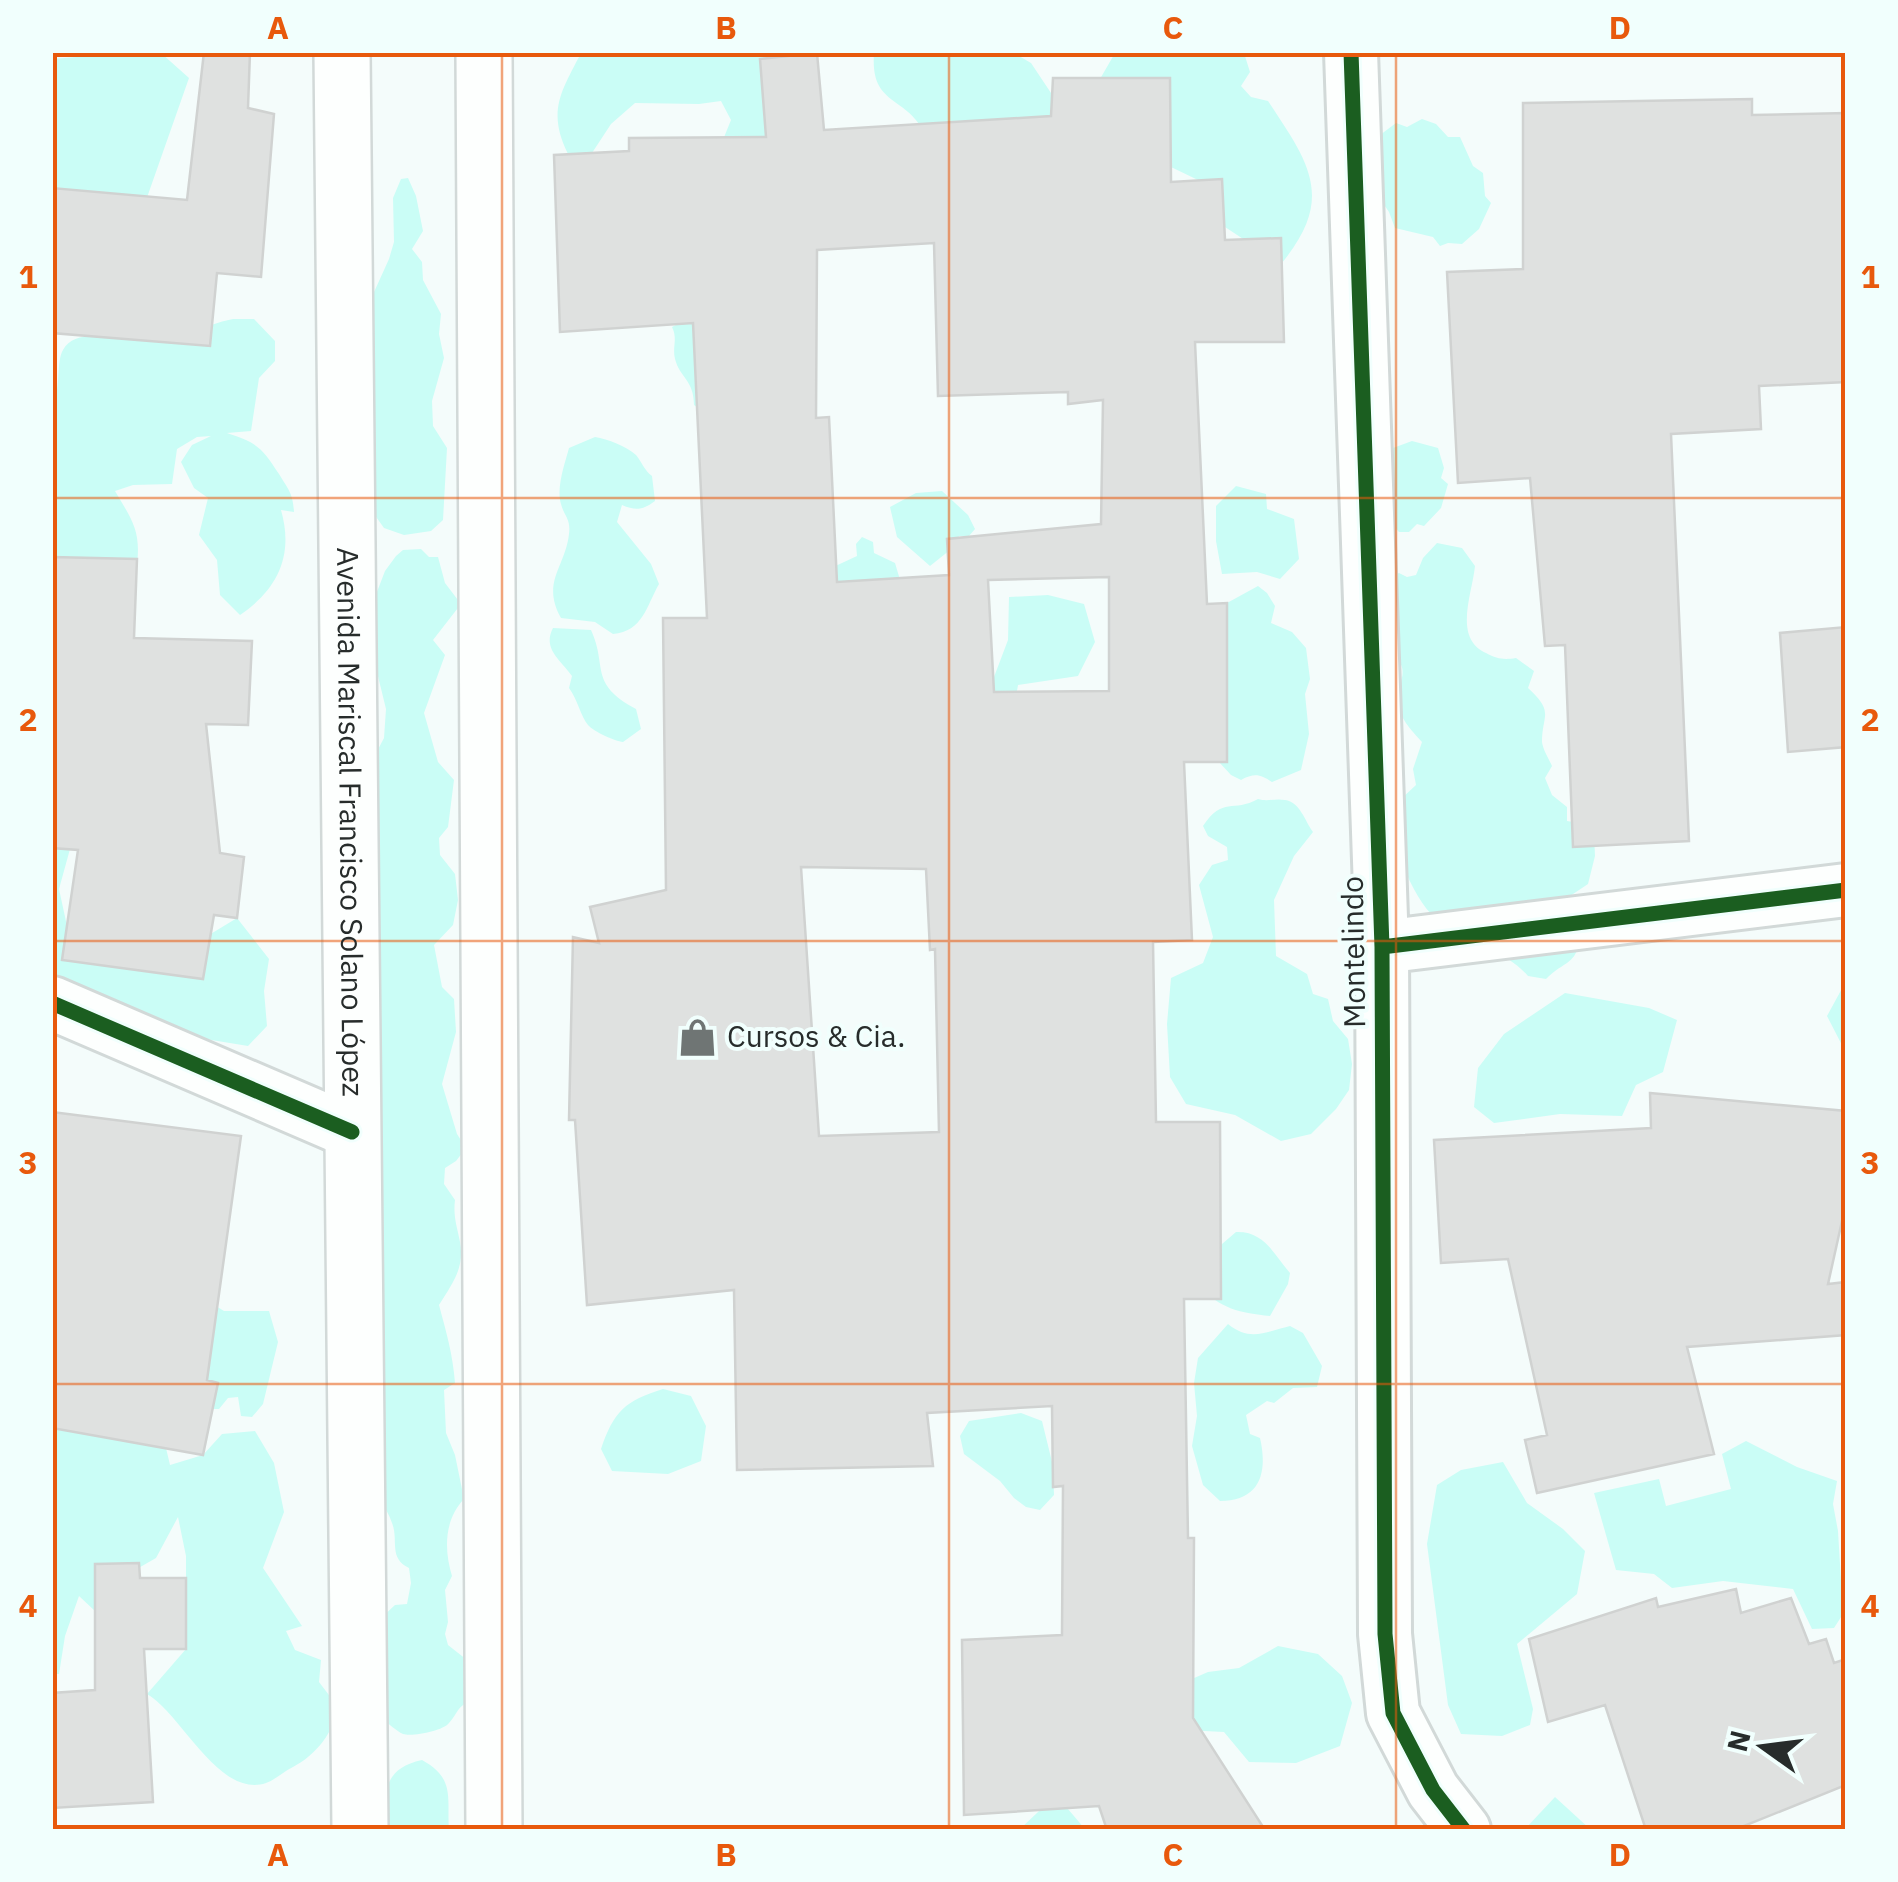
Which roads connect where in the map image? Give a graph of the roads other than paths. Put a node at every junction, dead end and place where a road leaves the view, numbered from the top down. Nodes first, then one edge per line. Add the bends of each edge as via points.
1 (342, 52) edge
2 (484, 52) edge
3 (1351, 52) edge
4 (1846, 890) edge
5 (1382, 948) junction
6 (52, 1004) edge
7 (352, 1132) junction
8 (360, 1830) edge
9 (494, 1830) edge
10 (1464, 1830) edge

1 - 7 main road, Avenida Mariscal Francisco Solano López
2 - 9 main road
3 - 5 street, Montelindo
4 - 5 street
5 - 10 street, Montelindo via 1387,1654 1393,1713 1433,1790
6 - 7 street
7 - 8 main road, Avenida Mariscal Francisco Solano López

